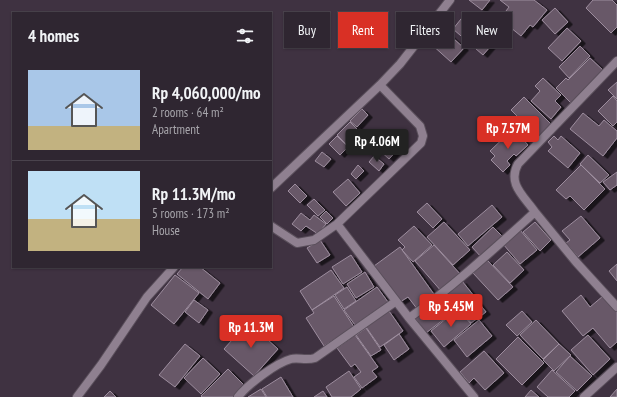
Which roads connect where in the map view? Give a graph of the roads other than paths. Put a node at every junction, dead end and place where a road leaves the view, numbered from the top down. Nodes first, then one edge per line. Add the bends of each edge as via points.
1 (450, 0) edge
2 (616, 64) edge
3 (380, 85) junction
4 (272, 187) edge
5 (535, 212) junction
6 (337, 224) junction
7 (272, 227) edge
8 (173, 268) edge
9 (395, 302) junction
10 (617, 307) edge
11 (408, 318) junction
12 (617, 367) edge
13 (77, 397) edge
14 (238, 397) edge
15 (474, 397) edge
16 (584, 397) edge

1 - 3 street via 400,64
2 - 5 street via 514,171 515,184 519,192
3 - 4 street
3 - 6 street via 420,126 422,140
5 - 10 street
5 - 11 street via 440,296
6 - 7 street via 314,240 297,243
6 - 9 street
8 - 13 street via 147,297 97,372
9 - 11 street
9 - 14 street via 316,358 282,362 245,388
11 - 15 street
12 - 16 street

